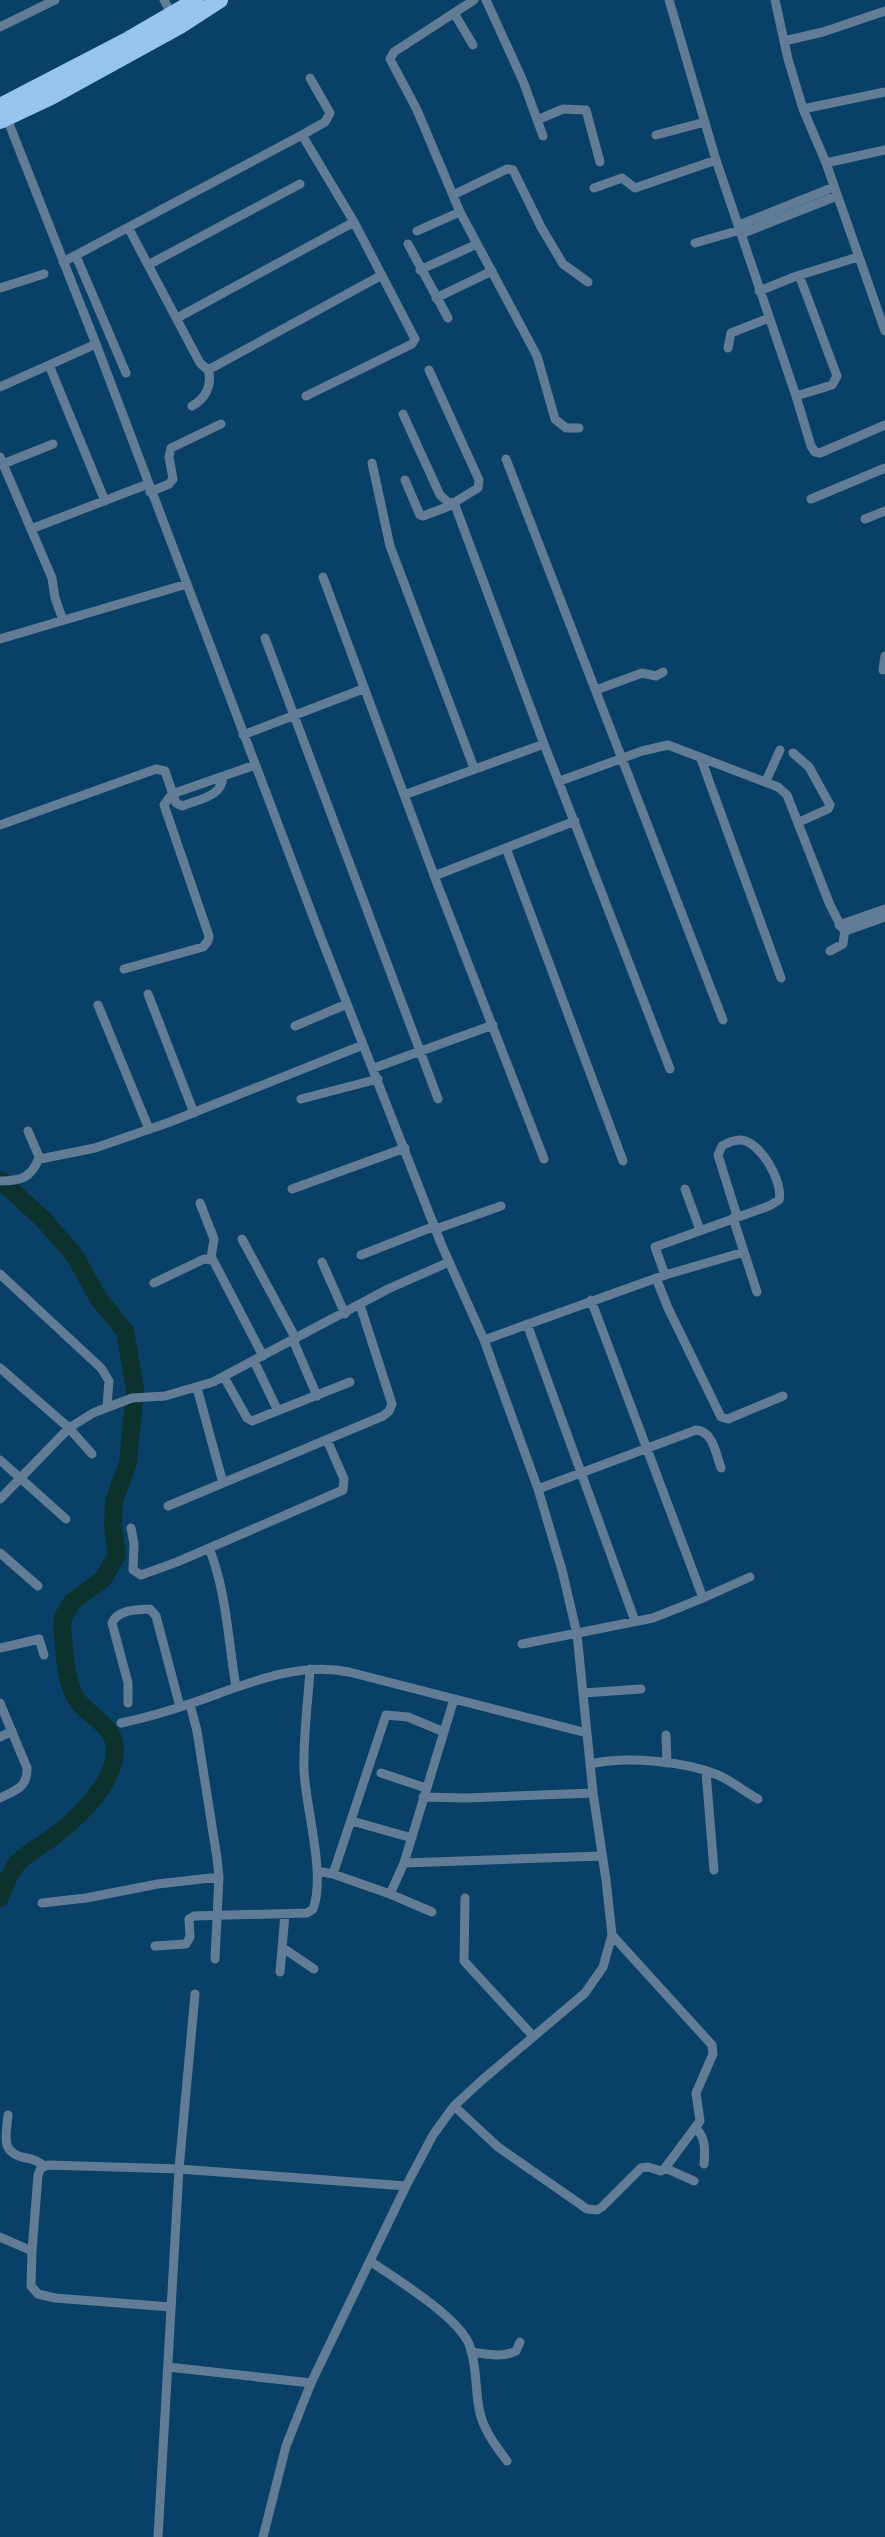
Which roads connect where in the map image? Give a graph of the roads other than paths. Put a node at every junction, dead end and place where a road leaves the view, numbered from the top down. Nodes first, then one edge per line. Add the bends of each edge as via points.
1 (55, 0) edge
2 (164, 0) edge
3 (196, 0) edge
4 (220, 0) edge
5 (474, 0) edge
6 (486, 0) edge
7 (669, 0) edge
8 (775, 0) edge
9 (885, 11) edge
10 (454, 13) junction
11 (172, 15) junction
12 (0, 27) edge
13 (784, 41) junction
14 (473, 45) dead end
15 (310, 78) dead end
16 (885, 92) edge
17 (803, 109) junction
18 (2, 112) edge
19 (537, 120) junction
20 (705, 122) junction
21 (302, 135) junction
22 (656, 135) dead end
23 (543, 136) dead end
24 (885, 150) edge
25 (717, 160) junction
26 (600, 162) dead end
27 (826, 163) junction
28 (300, 184) dead end
29 (594, 188) dead end
30 (835, 192) junction
31 (453, 195) junction
32 (460, 212) junction
33 (354, 222) junction
34 (129, 229) junction
35 (740, 230) junction
36 (417, 231) dead end
37 (695, 243) dead end
38 (408, 244) dead end
39 (477, 244) junction
40 (76, 256) junction
41 (858, 257) junction
42 (63, 262) junction
43 (148, 265) junction
44 (420, 270) junction
45 (492, 271) junction
46 (44, 274) dead end
47 (382, 275) junction
48 (799, 275) junction
49 (588, 282) dead end
50 (0, 288) edge
51 (759, 291) junction
52 (436, 298) junction
53 (881, 310) edge
54 (177, 318) junction
55 (448, 318) dead end
56 (769, 318) junction
57 (885, 331) edge
58 (96, 344) junction
59 (728, 348) dead end
60 (49, 365) junction
61 (208, 370) junction
62 (429, 370) dead end
63 (126, 373) dead end
64 (0, 387) edge
65 (306, 396) dead end
66 (796, 396) junction
67 (192, 406) dead end
68 (403, 414) dead end
69 (221, 424) dead end
70 (885, 425) edge
71 (579, 428) dead end
72 (53, 444) dead end
73 (506, 459) dead end
74 (2, 461) edge
75 (372, 464) dead end
76 (885, 468) edge
77 (405, 480) dead end
78 (149, 488) junction
79 (811, 499) dead end
80 (105, 501) junction
81 (455, 503) junction
82 (885, 511) edge
83 (865, 519) dead end
84 (31, 529) junction
85 (323, 577) dead end
86 (187, 584) junction
87 (63, 620) junction
88 (265, 638) dead end
89 (0, 639) edge
90 (885, 656) edge
91 (883, 670) dead end
92 (663, 672) dead end
93 (363, 689) junction
94 (596, 690) junction
95 (293, 717) junction
96 (243, 735) junction
97 (544, 744) junction
98 (780, 750) dead end
99 (793, 753) dead end
100 (622, 759) junction
101 (701, 759) junction
102 (255, 765) junction
103 (474, 768) junction
104 (223, 776) junction
105 (560, 781) junction
106 (766, 781) junction
107 (172, 794) junction
108 (404, 795) junction
109 (575, 821) junction
110 (799, 822) junction
111 (0, 825) edge
112 (506, 848) junction
113 (434, 876) junction
114 (885, 909) edge
115 (885, 917) edge
116 (842, 927) junction
117 (830, 951) dead end
118 (124, 969) dead end
119 (781, 978) dead end
120 (148, 994) dead end
121 (347, 1004) junction
122 (98, 1005) dead end
123 (723, 1020) dead end
124 (493, 1025) junction
125 (295, 1026) dead end
126 (363, 1045) junction
127 (420, 1051) junction
128 (374, 1068) junction
129 (670, 1069) dead end
130 (378, 1079) junction
131 (301, 1099) dead end
132 (438, 1099) dead end
133 (194, 1113) junction
134 (149, 1129) junction
135 (28, 1131) dead end
136 (405, 1148) junction
137 (39, 1158) junction
138 (544, 1159) dead end
139 (623, 1161) dead end
140 (0, 1181) edge
141 (292, 1189) dead end
142 (685, 1189) dead end
143 (200, 1203) dead end
144 (501, 1206) dead end
145 (735, 1217) junction
146 (435, 1227) junction
147 (700, 1230) junction
148 (242, 1239) dead end
149 (744, 1252) junction
150 (361, 1255) dead end
151 (211, 1258) junction
152 (322, 1262) dead end
153 (449, 1262) junction
154 (0, 1274) edge
155 (661, 1276) junction
156 (154, 1283) dead end
157 (757, 1292) dead end
158 (591, 1300) junction
159 (360, 1305) junction
160 (345, 1314) junction
161 (527, 1324) junction
162 (294, 1340) junction
163 (484, 1340) junction
164 (259, 1358) junction
165 (0, 1368) edge
166 (225, 1377) junction
167 (350, 1382) dead end
168 (197, 1388) junction
169 (317, 1396) junction
170 (783, 1396) dead end
171 (110, 1405) junction
172 (278, 1411) junction
173 (69, 1428) junction
174 (327, 1440) junction
175 (646, 1448) junction
176 (92, 1454) dead end
177 (0, 1461) edge
178 (721, 1468) dead end
179 (581, 1471) junction
180 (20, 1478) junction
181 (222, 1483) junction
182 (538, 1489) junction
183 (0, 1499) edge
184 (168, 1506) dead end
185 (66, 1519) dead end
186 (131, 1528) dead end
187 (209, 1548) junction
188 (0, 1553) edge
189 (750, 1577) dead end
190 (38, 1586) dead end
191 (703, 1598) junction
192 (635, 1622) junction
193 (577, 1634) junction
194 (522, 1644) dead end
195 (0, 1648) edge
196 (44, 1655) dead end
197 (310, 1669) junction
198 (236, 1687) junction
199 (641, 1689) dead end
200 (584, 1693) junction
201 (454, 1699) junction
202 (0, 1703) edge
203 (128, 1703) dead end
204 (190, 1704) junction
205 (180, 1707) junction
206 (121, 1723) dead end
207 (12, 1731) junction
208 (444, 1732) junction
209 (588, 1733) junction
210 (666, 1735) dead end
211 (0, 1737) edge
212 (667, 1763) junction
213 (590, 1764) junction
214 (706, 1772) junction
215 (381, 1773) dead end
216 (425, 1792) junction
217 (593, 1793) junction
218 (0, 1798) edge
219 (758, 1799) dead end
220 (352, 1821) junction
221 (412, 1838) junction
222 (601, 1856) junction
223 (404, 1863) junction
224 (714, 1870) dead end
225 (317, 1871) junction
226 (333, 1874) junction
227 (219, 1877) junction
228 (390, 1894) junction
229 (465, 1898) dead end
230 (42, 1903) dead end
231 (432, 1912) dead end
232 (285, 1914) junction
233 (217, 1916) junction
234 (612, 1935) junction
235 (154, 1946) dead end
236 (283, 1948) junction
237 (215, 1959) dead end
238 (314, 1969) dead end
239 (280, 1972) dead end
240 (195, 1994) dead end
241 (534, 2036) junction
242 (454, 2106) junction
243 (8, 2115) dead end
244 (696, 2128) junction
245 (704, 2164) dead end
246 (44, 2166) junction
247 (665, 2168) junction
248 (179, 2169) junction
249 (694, 2181) dead end
250 (405, 2186) junction
251 (0, 2237) edge
252 (32, 2251) junction
253 (370, 2261) junction
254 (171, 2307) junction
255 (520, 2342) dead end
256 (471, 2352) junction
257 (168, 2367) junction
258 (311, 2383) junction
259 (507, 2461) dead end
260 (158, 2537) edge
261 (263, 2537) edge

1 - 12 street
2 - 11 street
3 - 11 highway
4 - 18 highway via 51,97
5 - 10 street
6 - 19 street
7 - 20 street
8 - 13 street
9 - 13 street
10 - 14 street
10 - 31 street via 394,52 390,59 417,110
11 - 18 highway
13 - 17 street
15 - 21 street via 330,113 325,122
16 - 17 street
17 - 27 street
18 - 42 street
19 - 23 street
19 - 26 street via 563,109 586,110
20 - 22 street
20 - 25 street
21 - 33 street
21 - 34 street
24 - 27 street
25 - 29 street via 635,188 622,178
25 - 35 street
27 - 30 street
28 - 43 street
30 - 35 street
30 - 41 street
31 - 32 street
31 - 49 street via 507,169 513,170 563,264
32 - 36 street
32 - 39 street
33 - 47 street
33 - 54 street
34 - 40 street
34 - 43 street
35 - 37 street
35 - 51 street
38 - 44 street
39 - 44 street
39 - 45 street
40 - 42 street
40 - 63 street
41 - 48 street
41 - 53 street
42 - 58 street
43 - 54 street
44 - 52 street
45 - 52 street
45 - 71 street via 537,356 555,419 566,428
46 - 50 street
47 - 61 street
47 - 65 street via 415,337 414,342
48 - 51 street
48 - 66 street via 837,376 832,385
51 - 56 street
52 - 55 street
53 - 57 street
54 - 61 street via 200,363
56 - 59 street via 731,333
56 - 66 street
58 - 60 street
58 - 78 street
60 - 64 street
60 - 80 street
61 - 67 street via 206,392
62 - 81 street via 479,480 478,488
66 - 70 street via 816,452
68 - 81 street via 440,495
69 - 78 street via 171,448 173,479 169,484
72 - 74 street
73 - 94 street
74 - 84 street
75 - 103 street via 390,546
76 - 79 street
77 - 81 street via 420,515
78 - 80 street
78 - 86 street
80 - 84 street
81 - 97 street
82 - 83 street
84 - 87 street via 52,578
85 - 93 street
86 - 87 street
86 - 96 street
87 - 89 street
88 - 95 street
90 - 91 street
92 - 94 street via 653,676 642,673
93 - 95 street
93 - 108 street
94 - 100 street
95 - 96 street
95 - 127 street
96 - 102 street
97 - 103 street
97 - 105 street
98 - 106 street
99 - 110 street via 810,767 830,805 824,813
100 - 101 street via 668,745
100 - 105 street
100 - 123 street
101 - 106 street
101 - 119 street
102 - 104 street
102 - 121 street
103 - 108 street
104 - 107 street
104 - 107 street via 218,792 182,806
105 - 109 street
106 - 110 street via 787,795
107 - 111 street via 165,771 156,769
107 - 118 street via 164,805 208,941 203,947
108 - 113 street
109 - 112 street
109 - 129 street
110 - 116 street
112 - 113 street
112 - 139 street
113 - 124 street
114 - 116 street
115 - 116 street
116 - 117 street via 843,944
120 - 133 street
121 - 125 street
121 - 126 street
122 - 134 street
124 - 127 street
124 - 138 street
126 - 128 street
126 - 133 street
127 - 128 street
127 - 132 street
128 - 130 street
130 - 131 street
130 - 136 street
133 - 134 street
134 - 137 street via 78,1152
135 - 137 street
136 - 141 street
136 - 146 street
137 - 140 street via 27,1178
142 - 147 street
143 - 151 street via 214,1239
144 - 146 street
145 - 145 street via 769,1206 780,1196 767,1159 742,1140 722,1146 718,1155
145 - 147 street
145 - 149 street
146 - 150 street
146 - 153 street
147 - 155 street via 655,1246
148 - 162 street
149 - 155 street
149 - 157 street
151 - 156 street
151 - 164 street via 223,1275
152 - 160 street
153 - 159 street
153 - 163 street
154 - 171 street via 101,1368 109,1381
155 - 158 street
155 - 170 street via 668,1308 721,1417 728,1419
158 - 161 street
158 - 175 street
159 - 160 street
159 - 174 street via 392,1407 383,1416
160 - 162 street
161 - 163 street
161 - 179 street
162 - 164 street
162 - 169 street
163 - 182 street
164 - 166 street
164 - 172 street
165 - 173 street
166 - 168 street
166 - 172 street via 248,1420
167 - 169 street
168 - 171 street via 165,1396 138,1396
168 - 181 street
169 - 172 street
171 - 173 street
173 - 176 street
173 - 180 street
174 - 181 street
174 - 187 street via 344,1479 343,1491
175 - 178 street via 703,1430 710,1436
175 - 179 street
175 - 191 street
177 - 180 street
179 - 182 street
179 - 192 street
180 - 183 street
180 - 185 street
181 - 184 street
182 - 193 street
186 - 187 street via 133,1570 141,1575
187 - 198 street via 220,1579
188 - 190 street
189 - 191 street
191 - 192 street
192 - 193 street
193 - 194 street
193 - 200 street
195 - 196 street via 39,1639
197 - 198 street
197 - 201 street via 340,1671
197 - 225 street via 304,1772
198 - 204 street
199 - 200 street
200 - 209 street
201 - 208 street
201 - 209 street
202 - 207 street
203 - 205 street via 128,1683 112,1623 130,1611 150,1609 156,1616
204 - 205 street
204 - 227 street
205 - 206 street
207 - 211 street
207 - 218 street via 28,1779
208 - 216 street
208 - 220 street via 408,1717 386,1715
209 - 213 street
210 - 212 street
212 - 213 street
212 - 214 street
213 - 217 street
214 - 219 street via 725,1778
214 - 224 street
215 - 216 street
216 - 217 street via 465,1798
216 - 221 street
217 - 222 street
220 - 221 street
220 - 226 street
221 - 223 street
222 - 223 street
222 - 234 street
223 - 228 street
225 - 226 street
225 - 232 street via 313,1909
226 - 228 street
227 - 230 street
227 - 233 street
228 - 231 street
229 - 241 street via 464,1961
232 - 233 street
232 - 236 street
233 - 235 street via 191,1917 186,1944
233 - 237 street
234 - 241 street via 606,1959 590,1988
234 - 244 street via 712,2045 696,2093 700,2121
236 - 238 street
236 - 239 street
240 - 248 street
241 - 242 street
242 - 247 street via 498,2147 587,2209 602,2207 641,2168
242 - 250 street
243 - 246 street via 8,2151
244 - 245 street via 705,2145
244 - 247 street
246 - 248 street
246 - 252 street via 39,2170 37,2183
247 - 249 street
248 - 250 street
248 - 254 street
250 - 253 street
251 - 252 street
252 - 254 street via 31,2286 38,2294 67,2300
253 - 256 street via 460,2329
253 - 258 street
254 - 257 street
255 - 256 street via 516,2351 508,2355
256 - 259 street via 483,2424
257 - 258 street
257 - 260 street
258 - 261 street via 286,2446

